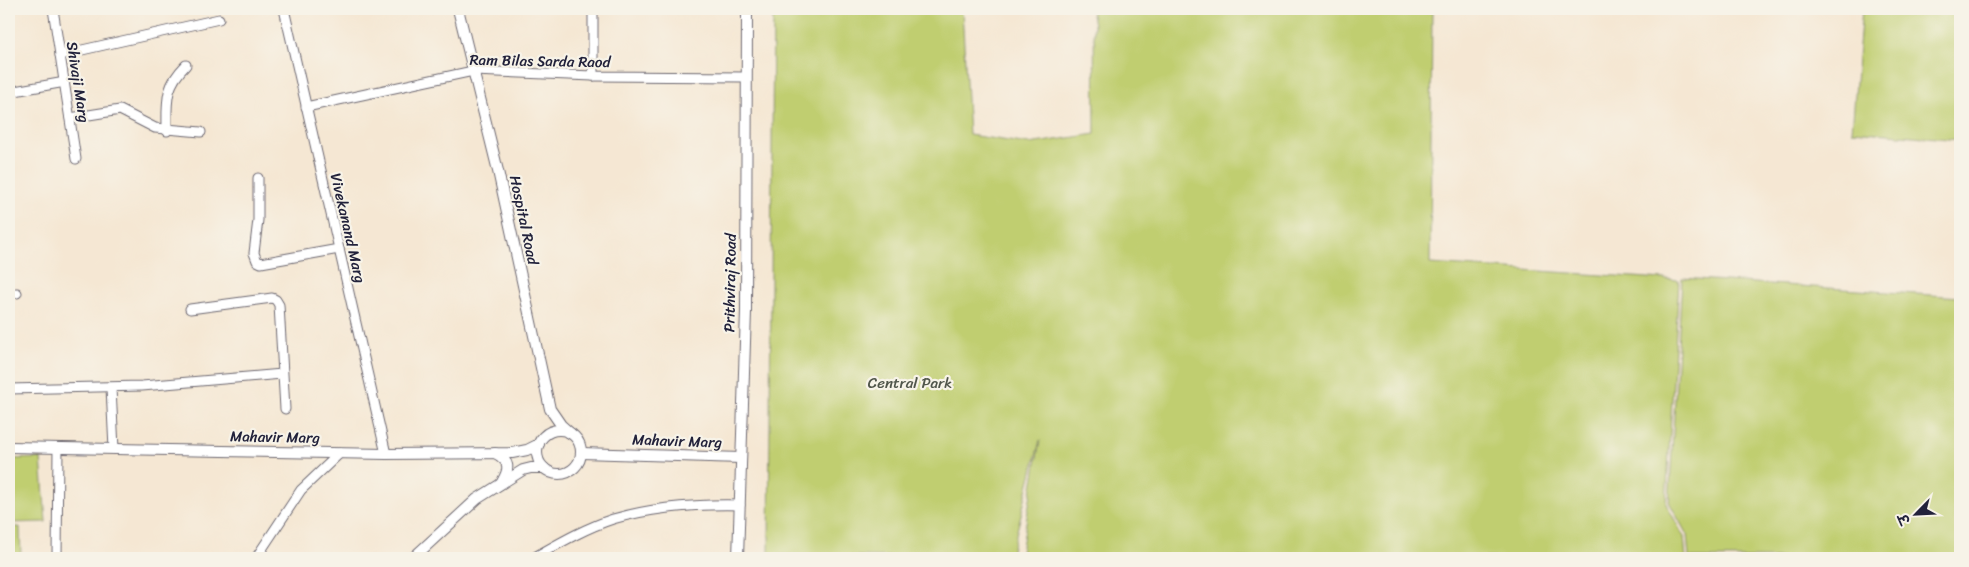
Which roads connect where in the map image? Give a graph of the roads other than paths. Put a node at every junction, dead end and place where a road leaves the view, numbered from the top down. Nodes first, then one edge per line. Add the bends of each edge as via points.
1 (53, 9) edge
2 (284, 9) edge
3 (458, 9) edge
4 (593, 9) edge
5 (747, 9) edge
6 (218, 19) dead end
7 (60, 55) junction
8 (186, 65) dead end
9 (473, 71) junction
10 (593, 76) junction
11 (746, 77) junction
12 (65, 82) junction
13 (9, 92) edge
14 (306, 107) junction
15 (70, 118) junction
16 (167, 131) junction
17 (201, 132) dead end
18 (76, 159) dead end
19 (258, 178) dead end
20 (339, 249) junction
21 (190, 309) dead end
22 (282, 374) junction
23 (111, 388) junction
24 (9, 389) edge
25 (285, 409) dead end
26 (550, 409) junction
27 (570, 432) junction
28 (549, 433) junction
29 (539, 444) junction
30 (9, 447) edge
31 (58, 448) junction
32 (114, 449) junction
33 (340, 452) junction
34 (495, 453) junction
35 (582, 453) junction
36 (386, 454) junction
37 (741, 458) junction
38 (544, 468) junction
39 (502, 482) junction
40 (740, 505) junction
41 (57, 558) edge
42 (256, 558) edge
43 (413, 558) edge
44 (533, 558) edge
45 (738, 558) edge

1 - 7 street, Shivaji Marg
2 - 14 street, Vivekanand Marg
3 - 9 street, Hospital Road
4 - 10 street
5 - 11 street, Prithviraj Road
6 - 7 street
7 - 12 street, Shivaji Marg
8 - 16 street via 178,73 167,97
9 - 10 street, Ram Bilas Sarda Raod
9 - 14 street, Ram Bilas Sarda Raod
9 - 26 street, Hospital Road
10 - 11 street, Ram Bilas Sarda Raod
11 - 37 street, Prithviraj Road via 746,311
12 - 13 street
12 - 15 street, Shivaji Marg
14 - 20 street, Vivekanand Marg
15 - 16 street via 120,110
15 - 18 street, Shivaji Marg
16 - 17 street
19 - 20 street via 254,253 257,261 261,263
20 - 36 street, Vivekanand Marg
21 - 22 street via 276,300 279,305
22 - 23 street
22 - 25 street
23 - 24 street
23 - 32 street
26 - 27 street, Hospital Road
26 - 28 street
27 - 28 street
27 - 35 street via 579,441
28 - 29 street
29 - 34 street, Mahavir Marg via 527,450
29 - 38 street via 538,457
30 - 31 street, Mahavir Marg
31 - 32 street, Mahavir Marg
31 - 41 street
32 - 33 street, Mahavir Marg
33 - 36 street, Mahavir Marg
33 - 42 street via 301,490
34 - 36 street, Mahavir Marg
34 - 39 street via 507,466 508,472
35 - 37 street, Mahavir Marg
35 - 38 street via 571,471 557,474
37 - 40 street, Prithviraj Road
38 - 39 street via 523,470
39 - 43 street via 477,499
40 - 44 street via 700,504 654,509 612,520
40 - 45 street, Prithviraj Road

